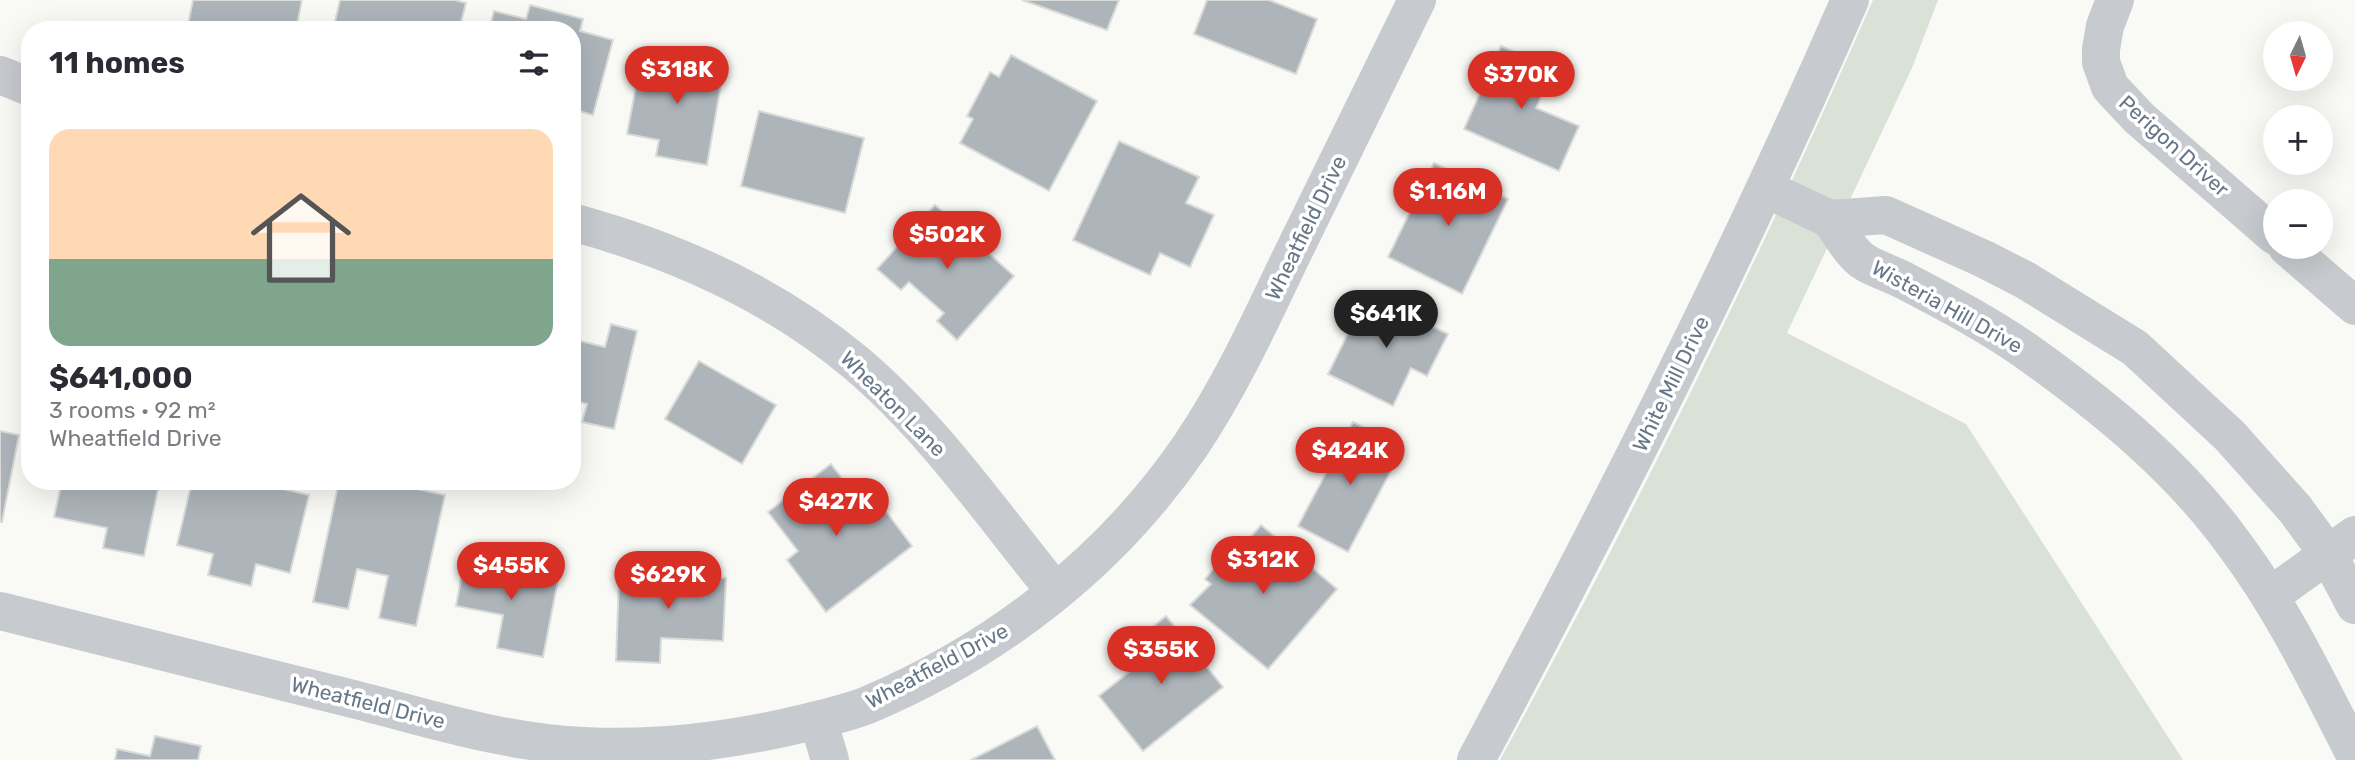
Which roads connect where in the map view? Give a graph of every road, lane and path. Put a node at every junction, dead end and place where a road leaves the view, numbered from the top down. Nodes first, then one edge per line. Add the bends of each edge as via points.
1 (1417, 0) edge
2 (1850, 0) edge
3 (2115, 0) edge
4 (0, 75) edge
5 (21, 83) edge
6 (1766, 189) junction
7 (1830, 219) junction
8 (581, 225) edge
9 (2263, 226) edge
10 (2301, 259) edge
11 (2355, 306) edge
12 (2341, 545) edge
13 (1055, 591) junction
14 (2270, 596) junction
15 (2355, 605) edge
16 (0, 611) edge
17 (818, 720) junction
18 (2355, 755) edge
19 (830, 760) edge
20 (1476, 760) edge

1 - 13 street, Wheatfield Drive via 1208,419 1150,501 1102,552
2 - 6 street, White Mill Drive
3 - 9 street, Perigon Driver via 2101,49 2110,87
4 - 5 street
6 - 7 street
6 - 20 street, White Mill Drive via 1617,493
7 - 12 street via 1886,215 2025,280 2112,331 2230,436 2295,509
7 - 14 street, Wisteria Hill Drive via 1859,258 1986,325 2085,394 2134,435 2205,506
8 - 13 street, Wheaton Lane via 660,249 723,277 832,344 920,426
10 - 11 street
12 - 14 street
12 - 15 street
13 - 17 street, Wheatfield Drive via 1012,627 969,654 867,706
14 - 18 street, Wisteria Hill Drive
16 - 17 street, Wheatfield Drive via 540,742 667,746 746,736
17 - 19 street

